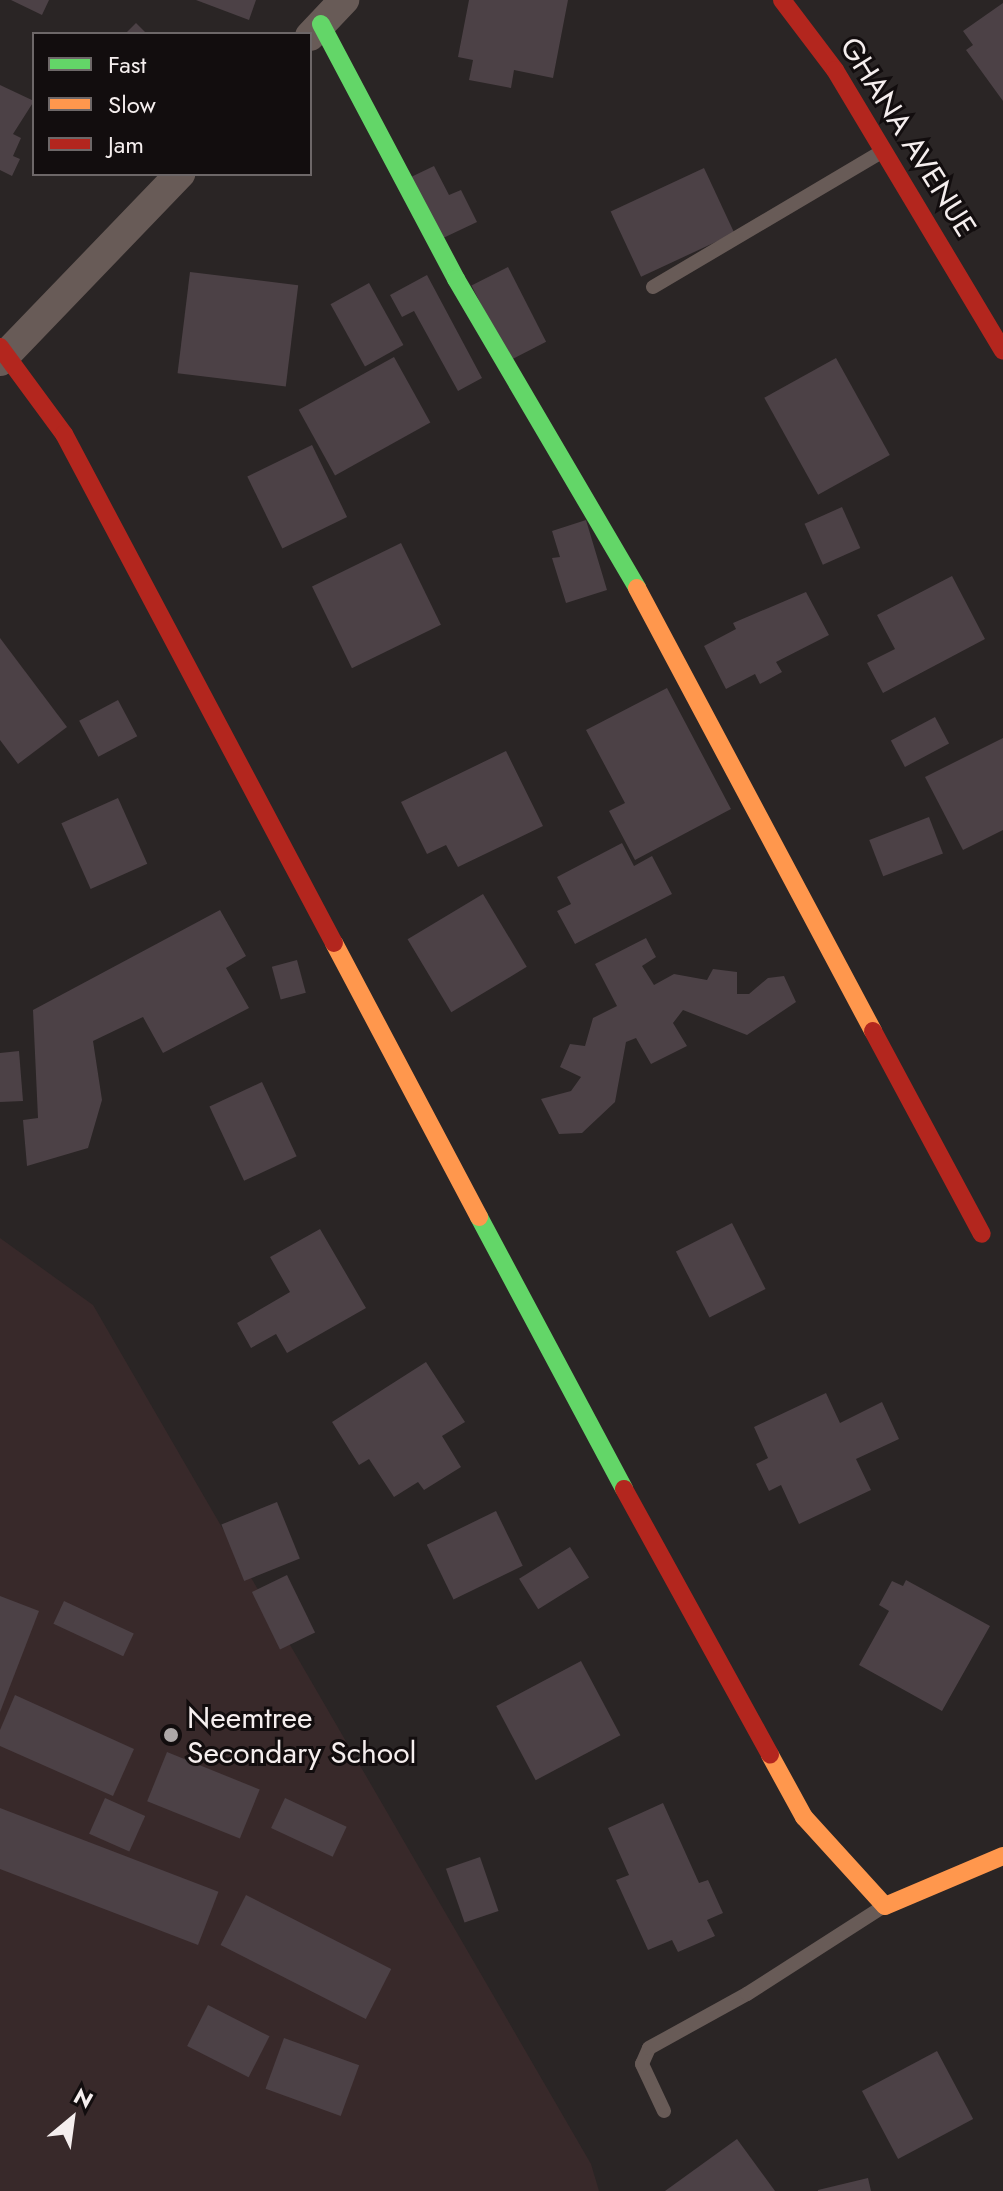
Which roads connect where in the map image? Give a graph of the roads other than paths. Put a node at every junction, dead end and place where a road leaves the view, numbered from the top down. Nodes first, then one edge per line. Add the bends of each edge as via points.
1 (344, 0) edge
2 (782, 0) edge
3 (316, 30) edge
4 (884, 151) junction
5 (178, 176) edge
6 (653, 287) dead end
7 (1003, 351) edge
8 (3, 354) edge
9 (982, 1234) dead end
10 (1003, 1856) edge
11 (885, 1906) junction
12 (664, 2111) dead end

1 - 3 street
2 - 4 street, GHANA AVENUE via 835,70
3 - 9 street via 607,533
4 - 6 lane
4 - 7 street, GHANA AVENUE
5 - 8 street
8 - 11 street via 64,434 612,1468 804,1817
10 - 11 street
11 - 12 lane via 747,1994 649,2048 642,2064

